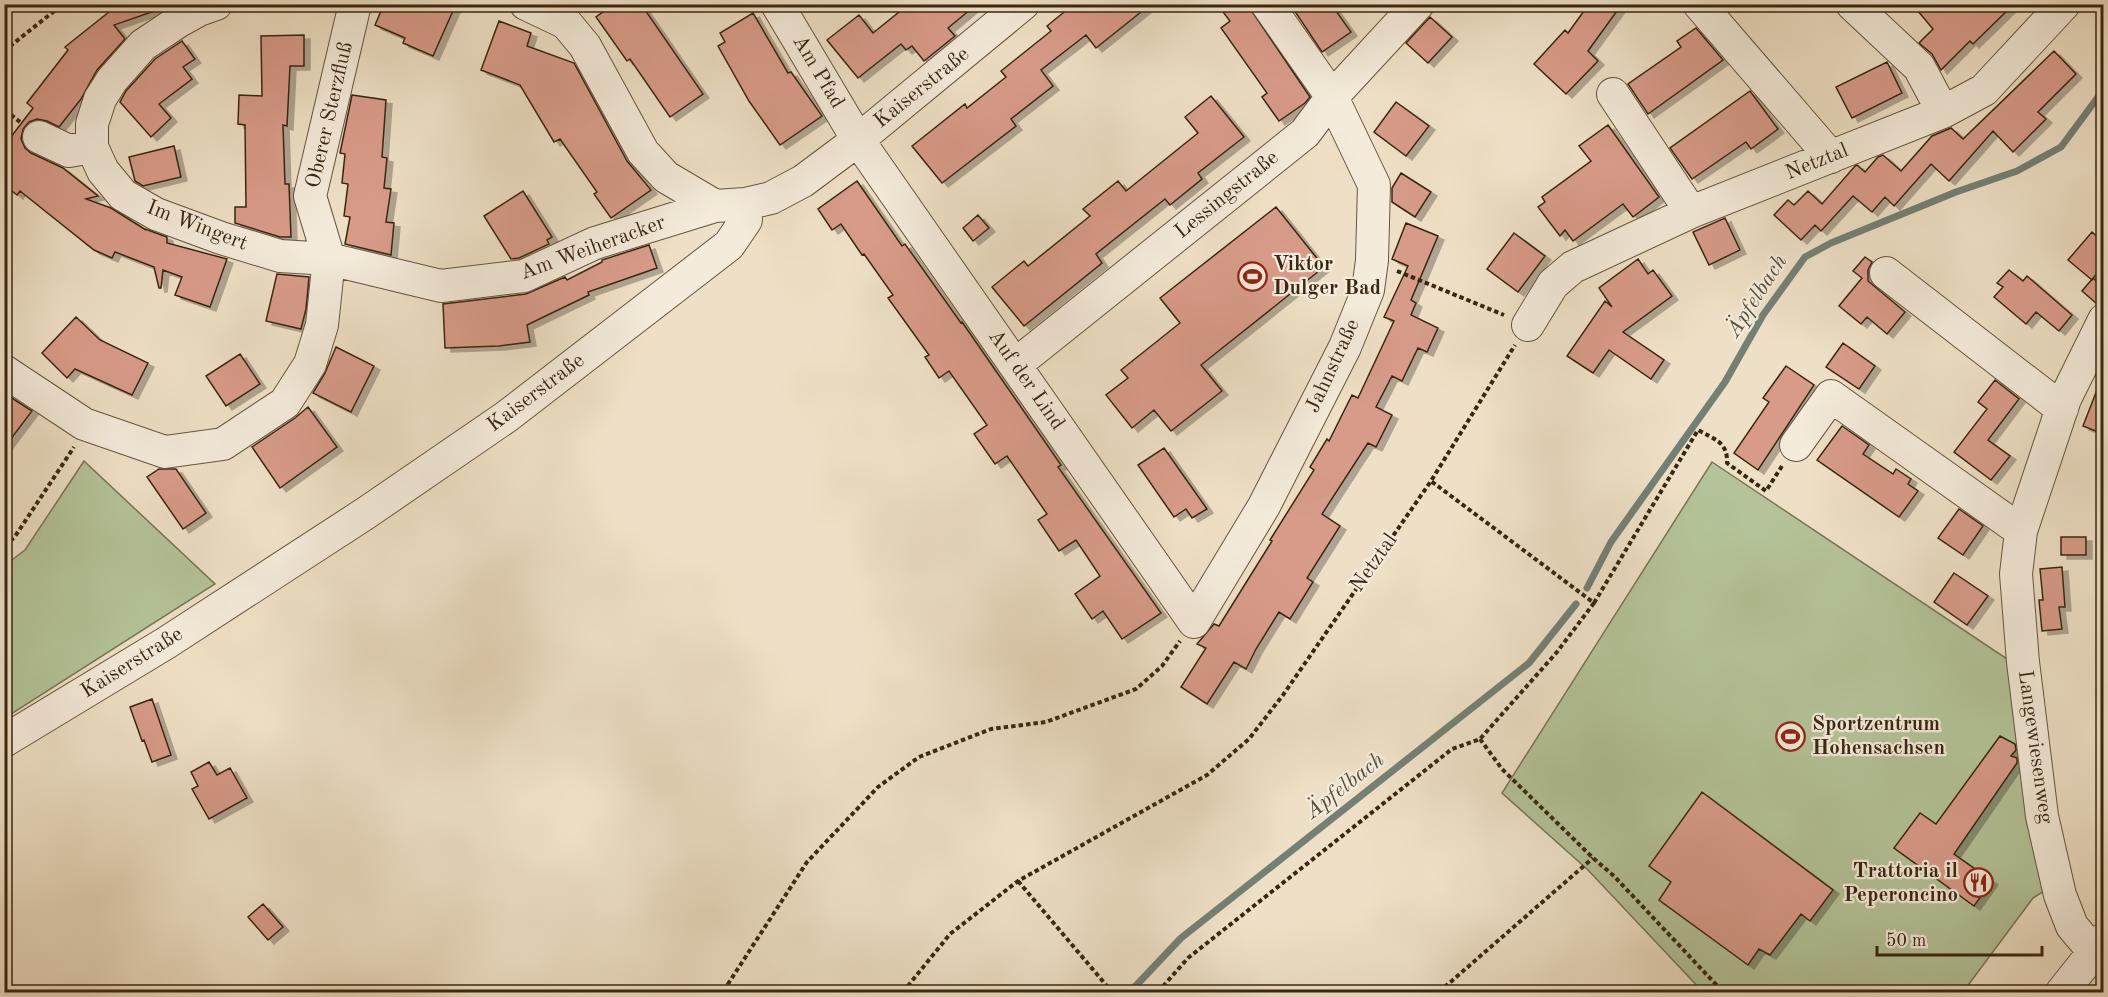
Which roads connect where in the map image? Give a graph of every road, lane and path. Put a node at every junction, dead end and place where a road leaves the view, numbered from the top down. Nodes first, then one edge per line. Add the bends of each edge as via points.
1 (63, 4) edge
2 (216, 4) edge
3 (355, 4) edge
4 (526, 4) edge
5 (777, 4) edge
6 (1023, 4) edge
7 (1266, 4) edge
8 (1418, 4) edge
9 (1699, 4) edge
10 (1851, 4) edge
11 (2064, 4) edge
12 (4, 51) edge
13 (1613, 94) dead end
14 (1332, 97) junction
15 (1943, 112) junction
16 (39, 137) dead end
17 (858, 140) junction
18 (92, 147) junction
19 (1831, 157) junction
20 (745, 204) junction
21 (715, 206) junction
22 (1691, 212) junction
23 (329, 259) junction
24 (1372, 260) junction
25 (1886, 273) dead end
26 (2103, 320) edge
27 (1528, 325) junction
28 (1015, 365) junction
29 (4, 371) edge
30 (2061, 409) junction
31 (84, 424) junction
32 (1796, 445) joint
33 (1431, 481) junction
34 (2021, 531) junction
35 (4, 545) edge
36 (1594, 603) junction
37 (1194, 622) junction
38 (1480, 739) junction
39 (4, 741) edge
40 (1593, 858) junction
41 (1018, 881) junction
42 (2099, 946) edge
43 (726, 993) edge
44 (903, 993) edge
45 (1112, 993) edge
46 (1158, 993) edge
47 (1440, 993) edge
48 (1723, 993) edge
49 (2062, 993) edge

1 - 12 path
2 - 18 street via 160,33 129,59 100,99 92,124
3 - 23 street, Oberer Sterzfluß via 310,196
4 - 21 street, Am Weiheracker via 566,23 585,46 643,152 666,177
5 - 17 street, Am Pfad
6 - 17 street, Kaiserstraße
7 - 14 street, Jahnstraße
8 - 14 street, Lessingstraße
9 - 19 street
10 - 15 street via 1919,67
11 - 15 street, Netztal via 1984,90
13 - 22 street
14 - 24 street, Jahnstraße via 1374,185
14 - 28 street, Lessingstraße via 1305,133
15 - 19 street, Netztal
16 - 18 street via 69,151
17 - 20 street, Kaiserstraße via 803,181 771,198
17 - 28 street, Auf der Lind
18 - 23 street, Im Wingert via 103,171 123,195 156,213 280,256
19 - 22 street, Netztal
20 - 21 street, Am Weiheracker
20 - 39 street, Kaiserstraße via 747,220 729,245 507,417 176,637
21 - 23 street, Am Weiheracker via 595,243 524,276 441,286
22 - 27 street, Netztal via 1573,267 1553,284
23 - 31 street, Oberer Sterzfluß via 316,345 310,364 285,403 223,444 165,452
24 - 27 path
24 - 37 street, Jahnstraße via 1368,290 1345,347 1264,506
25 - 30 street
26 - 30 street, Langewiesenweg
27 - 33 path, Netztal
28 - 37 street, Auf der Lind
29 - 31 street, Oberer Sterzfluß
30 - 34 street, Langewiesenweg
31 - 35 path via 70,455 14,538
32 - 34 street via 1831,396
32 - 36 path via 1766,491 1727,463 1728,452 1720,442 1698,430
33 - 36 path
33 - 41 path, Netztal via 1249,739 1207,775
34 - 42 street, Langewiesenweg via 2016,574 2042,816 2060,895 2072,926
36 - 38 path via 1557,652
37 - 43 path via 1162,666 1136,689 1046,722 991,729 918,757 878,787 807,861 728,984
38 - 40 path via 1502,769
38 - 46 path via 1452,749 1188,957
40 - 47 path
40 - 48 path
41 - 44 path, Netztal via 950,934
41 - 45 path
42 - 49 street

